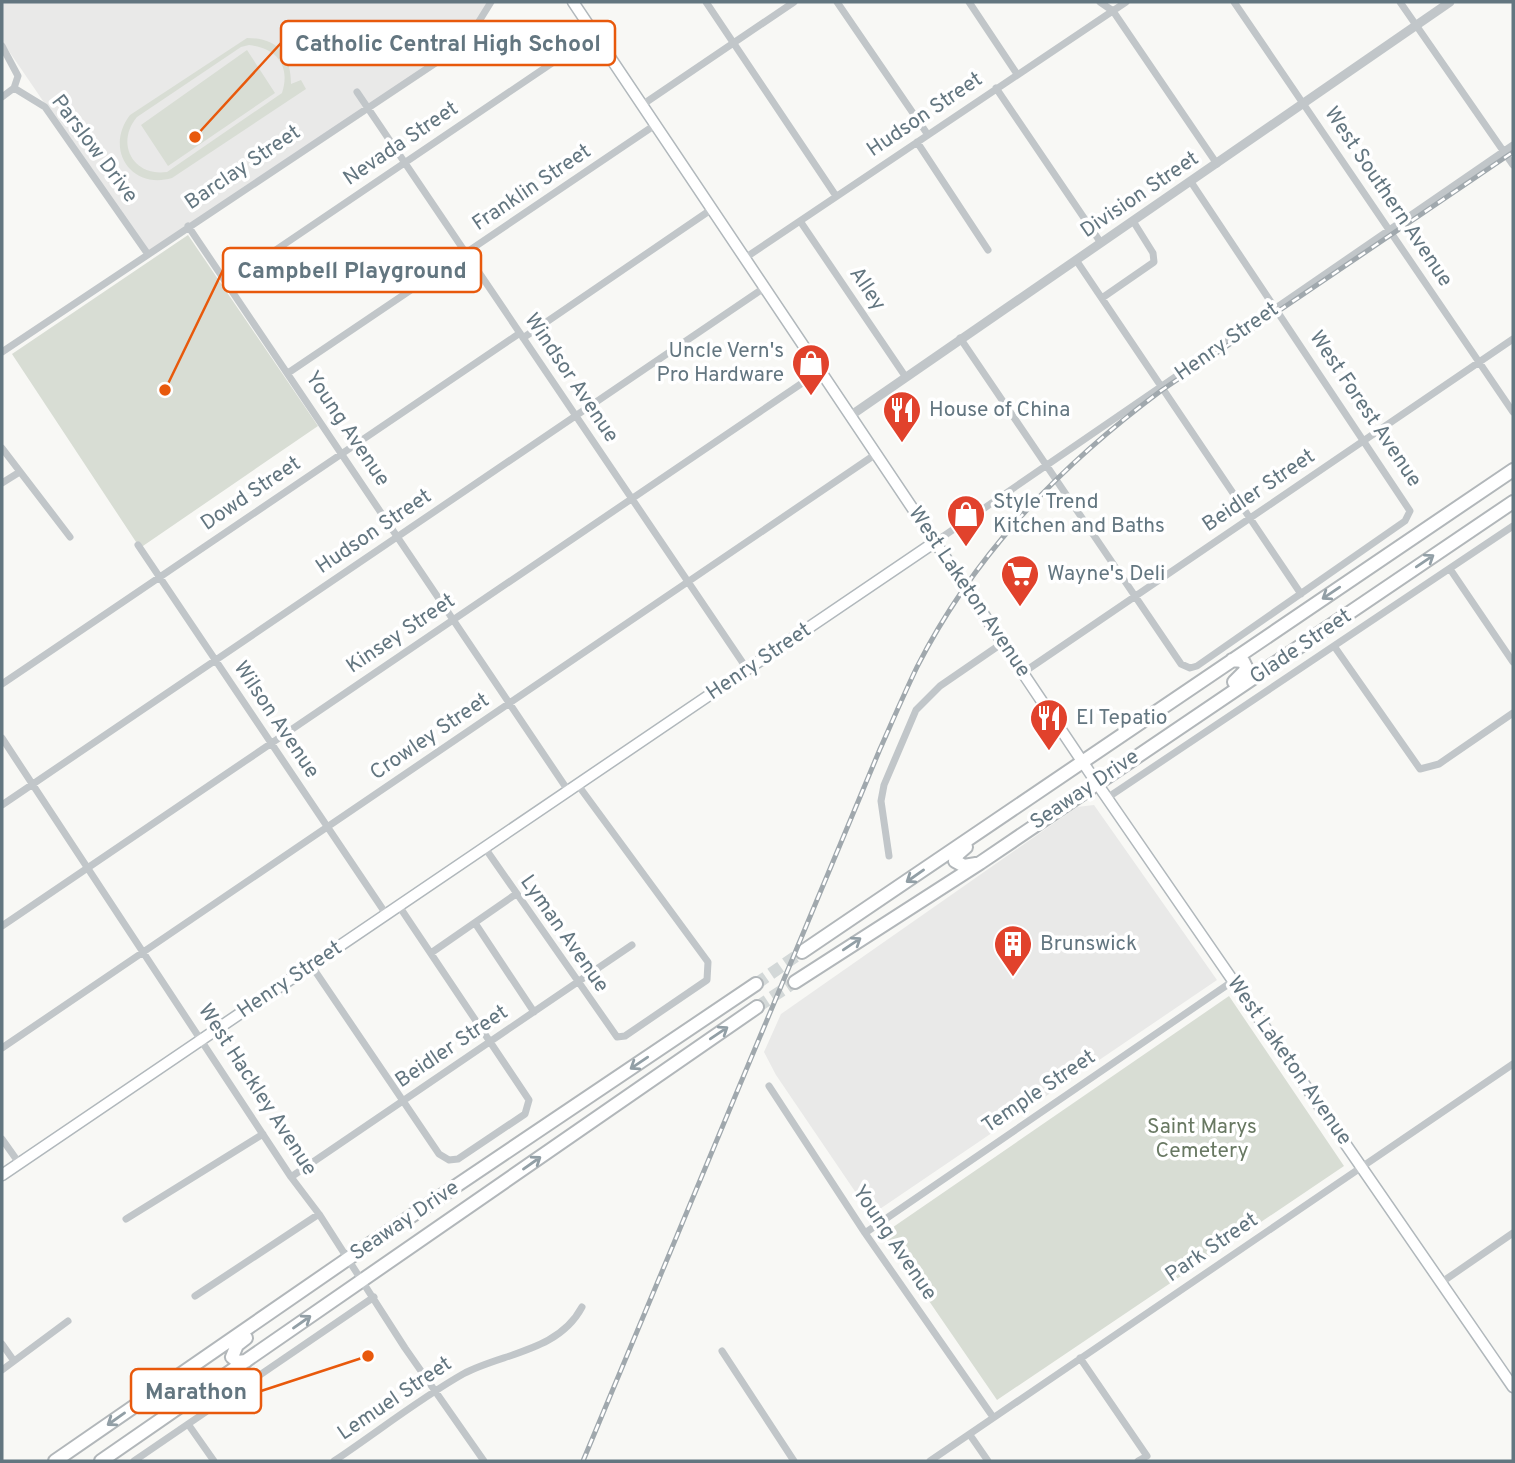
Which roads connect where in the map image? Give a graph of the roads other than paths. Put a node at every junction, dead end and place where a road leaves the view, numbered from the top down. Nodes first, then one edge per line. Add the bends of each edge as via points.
1 (491, 2) edge
2 (573, 2) edge
3 (706, 2) edge
4 (794, 2) edge
5 (837, 2) edge
6 (969, 2) edge
7 (1100, 2) edge
8 (1126, 2) edge
9 (1234, 2) edge
10 (1400, 2) edge
11 (1450, 2) edge
12 (1113, 11) junction
13 (1418, 24) junction
14 (595, 34) junction
15 (734, 43) junction
16 (2, 46) edge
17 (1017, 74) junction
18 (14, 88) junction
19 (996, 88) junction
20 (356, 92) dead end
21 (2, 97) edge
22 (1303, 103) junction
23 (642, 105) junction
24 (366, 107) junction
25 (655, 125) junction
26 (928, 135) junction
27 (919, 145) junction
28 (1513, 145) edge
29 (1504, 151) junction
30 (404, 163) junction
31 (1217, 164) junction
32 (1513, 165) edge
33 (1192, 184) junction
34 (836, 196) junction
35 (712, 209) junction
36 (800, 220) junction
37 (1133, 221) junction
38 (188, 226) junction
39 (1389, 229) junction
40 (1101, 243) junction
41 (988, 250) dead end
42 (147, 253) junction
43 (465, 254) junction
44 (745, 258) junction
45 (1076, 260) junction
46 (228, 283) junction
47 (764, 288) junction
48 (1102, 298) junction
49 (1275, 308) junction
50 (521, 335) junction
51 (960, 338) junction
52 (1513, 339) edge
53 (2, 352) edge
54 (1480, 362) junction
55 (820, 372) junction
56 (288, 373) junction
57 (905, 376) junction
58 (1161, 388) junction
59 (1513, 412) edge
60 (576, 416) junction
61 (850, 416) junction
62 (1365, 440) junction
63 (2, 448) edge
64 (342, 454) junction
65 (876, 454) junction
66 (1047, 465) junction
67 (1513, 470) edge
68 (18, 473) junction
69 (1513, 476) edge
70 (2, 483) edge
71 (632, 499) junction
72 (1512, 504) edge
73 (1409, 514) joint
74 (1250, 518) junction
75 (1513, 526) edge
76 (70, 537) dead end
77 (399, 537) junction
78 (935, 542) junction
79 (138, 545) dead end
80 (1450, 569) junction
81 (1404, 575) junction
82 (159, 577) junction
83 (688, 582) junction
84 (1301, 594) junction
85 (1136, 597) junction
86 (454, 620) junction
87 (1004, 642) junction
88 (1334, 646) junction
89 (215, 660) junction
90 (1232, 660) junction
91 (1513, 662) edge
92 (747, 669) junction
93 (1024, 672) junction
94 (2, 684) edge
95 (510, 704) junction
96 (1513, 713) edge
97 (2, 738) edge
98 (271, 743) junction
99 (1083, 760) junction
100 (1068, 770) junction
101 (1112, 772) junction
102 (1096, 782) junction
103 (33, 784) junction
104 (573, 788) junction
105 (1107, 798) junction
106 (2, 805) edge
107 (327, 827) junction
108 (485, 848) junction
109 (888, 856) dead end
110 (980, 863) junction
111 (88, 867) junction
112 (516, 894) junction
113 (399, 906) junction
114 (386, 914) junction
115 (475, 923) junction
116 (2, 926) edge
117 (632, 945) dead end
118 (144, 951) junction
119 (802, 952) tunnel mouth
120 (431, 953) junction
121 (311, 965) junction
122 (1233, 981) junction
123 (795, 982) tunnel mouth
124 (577, 983) junction
125 (756, 984) tunnel mouth
126 (757, 1007) tunnel mouth
127 (534, 1012) junction
128 (617, 1037) joint
129 (202, 1039) junction
130 (491, 1042) junction
131 (2, 1048) edge
132 (1513, 1064) edge
133 (769, 1086) dead end
134 (403, 1101) junction
135 (263, 1134) junction
136 (2, 1139) edge
137 (19, 1163) junction
138 (1363, 1167) junction
139 (478, 1172) junction
140 (2, 1175) edge
141 (291, 1177) junction
142 (319, 1214) junction
143 (126, 1219) dead end
144 (865, 1233) junction
145 (1513, 1233) edge
146 (349, 1258) junction
147 (334, 1270) junction
148 (376, 1271) junction
149 (362, 1280) junction
150 (1441, 1282) junction
151 (195, 1296) dead end
152 (374, 1297) junction
153 (582, 1307) dead end
154 (68, 1321) dead end
155 (2, 1344) edge
156 (722, 1351) dead end
157 (1080, 1358) junction
158 (14, 1361) junction
159 (246, 1361) junction
160 (2, 1370) edge
161 (1513, 1387) edge
162 (436, 1392) junction
163 (993, 1418) junction
164 (188, 1424) junction
165 (970, 1435) junction
166 (55, 1461) edge
167 (100, 1461) edge
168 (134, 1461) edge
169 (214, 1461) edge
170 (334, 1461) edge
171 (484, 1461) edge
172 (794, 1461) edge
173 (930, 1461) edge
174 (988, 1461) edge
175 (1138, 1461) edge

1 - 24 street, Barclay Street via 458,48
2 - 14 main road, West Laketon Avenue
3 - 15 street
4 - 15 street
5 - 26 street
6 - 17 street
7 - 12 street
8 - 12 street, Hudson Street
9 - 22 street, West Southern Avenue
10 - 13 street
11 - 13 street, Division Street
12 - 17 street, Hudson Street
12 - 31 street
13 - 22 street, Division Street
13 - 29 street
14 - 23 main road, West Laketon Avenue
14 - 30 street, Nevada Street
15 - 23 street
15 - 34 street
16 - 18 street via 18,76
17 - 19 street, Hudson Street
18 - 21 street
18 - 42 street, Parslow Drive via 45,107
19 - 26 street, Hudson Street
19 - 40 street
20 - 24 street, Windsor Avenue
22 - 31 street, Division Street
22 - 39 street, West Southern Avenue
23 - 25 main road, West Laketon Avenue
24 - 30 street, Windsor Avenue
24 - 38 street, Barclay Street
25 - 35 main road, West Laketon Avenue
25 - 43 street, Franklin Street
26 - 27 street, Hudson Street
27 - 34 street, Hudson Street
27 - 41 street
28 - 29 street, Henry Street
29 - 32 street
29 - 39 street, Henry Street
30 - 43 street, Windsor Avenue
30 - 46 street, Nevada Street
31 - 33 street, Division Street
33 - 37 street, Division Street
33 - 49 street, West Forest Avenue
34 - 36 street, Hudson Street
35 - 44 main road, West Laketon Avenue
35 - 50 street, Dowd Street
36 - 44 street, Hudson Street
36 - 57 street, Alley
37 - 40 street, Division Street
37 - 48 street via 1154,262
38 - 42 street, Barclay Street
38 - 46 street, Young Avenue
39 - 49 street, Henry Street
39 - 54 street, West Southern Avenue
40 - 45 street, Division Street
42 - 53 street, Barclay Street
43 - 50 street, Windsor Avenue
43 - 56 street, Franklin Street
44 - 47 main road, West Laketon Avenue
45 - 48 street
45 - 51 street, Division Street
46 - 56 street, Young Avenue
47 - 55 main road, West Laketon Avenue
47 - 60 street, Hudson Street
48 - 58 street
49 - 58 street, Henry Street
49 - 62 street, West Forest Avenue
50 - 60 street, Windsor Avenue
50 - 64 street, Dowd Street
51 - 57 street, Division Street
51 - 66 street
52 - 54 street, Beidler Street
54 - 59 street, West Southern Avenue
54 - 62 street, Beidler Street
55 - 61 main road, West Laketon Avenue
55 - 71 street, Kinsey Street
56 - 64 street, Young Avenue
57 - 61 street, Division Street
58 - 66 street, Henry Street
58 - 74 street
60 - 71 street, Windsor Avenue
60 - 77 street, Hudson Street
61 - 65 main road, West Laketon Avenue
62 - 73 street, West Forest Avenue via 1408,503
62 - 74 street, Beidler Street
63 - 68 street
64 - 77 street, Young Avenue
64 - 82 street, Dowd Street
65 - 78 main road, West Laketon Avenue
65 - 83 street, Crowley Street
66 - 78 street, Henry Street
66 - 85 street
67 -> 90 highway, Seaway Drive
68 - 70 street
68 - 76 street
69 - 81 highway via 1392,560 1392,570
71 - 83 street, Windsor Avenue
71 - 86 street, Kinsey Street
81 -> 72 highway, Seaway Drive
73 - 84 street, Glade Street
74 - 84 street
74 - 85 street, Beidler Street
75 - 80 street, Glade Street
77 - 86 street, Young Avenue
77 - 89 street, Hudson Street
78 - 87 main road, West Laketon Avenue
78 - 92 main road, Henry Street
79 - 82 street, Wilson Avenue
80 - 88 street, Glade Street
80 - 91 street
81 - 101 highway, Seaway Drive
82 - 89 street, Wilson Avenue
82 - 94 street, Dowd Street
83 - 92 street, Windsor Avenue
83 - 95 street, Crowley Street
84 - 85 street, Glade Street via 1197,666 1186,667
85 - 93 street, Beidler Street
86 - 95 street, Young Avenue
86 - 98 street, Kinsey Street
87 - 93 main road, West Laketon Avenue
87 - 109 street via 940,686 916,710 884,785 881,801
88 - 96 street via 1420,769 1439,764
88 - 105 street, Glade Street
89 - 98 street, Wilson Avenue
89 - 103 street, Hudson Street
90 - 99 highway, Seaway Drive
90 - 101 highway via 1245,663 1243,676 1119,760
92 - 104 main road, Henry Street
93 - 99 main road, West Laketon Avenue
95 - 104 street, Young Avenue
95 - 107 street, Crowley Street
97 - 103 street, West Hackley Avenue
98 - 107 street, Wilson Avenue
98 - 111 street, Kinsey Street
99 - 100 highway, Seaway Drive
99 - 102 main road, West Laketon Avenue
100 - 110 highway via 1061,782 955,858 961,865
100 -> 119 highway, Seaway Drive
101 - 102 highway, Seaway Drive
102 - 105 main road, West Laketon Avenue
102 - 110 highway, Seaway Drive
103 - 106 street, Hudson Street
103 - 111 street, West Hackley Avenue
104 - 108 main road, Henry Street
104 - 128 street, Young Avenue via 708,962 707,980
105 - 122 main road, West Laketon Avenue
107 - 114 street, Wilson Avenue
107 - 118 street, Crowley Street
108 - 112 street, Lyman Avenue
108 - 113 main road, Henry Street
123 -> 110 highway, Seaway Drive
111 - 116 street, Kinsey Street
111 - 118 street, West Hackley Avenue
112 - 115 street
112 - 124 street, Lyman Avenue
113 - 114 main road, Henry Street
113 - 120 street
114 - 121 main road, Henry Street
115 - 120 street
115 - 127 street
117 - 124 street, Beidler Street
118 - 129 street, West Hackley Avenue
118 - 131 street, Crowley Street
120 - 130 street
121 - 129 main road, Henry Street
121 - 134 street
122 - 138 main road, West Laketon Avenue
122 - 144 street, Temple Street
124 - 127 street, Beidler Street
124 - 128 street, Lyman Avenue
125 -> 139 highway, Seaway Drive
148 -> 126 highway, Seaway Drive
127 - 130 street, Beidler Street
129 - 135 street, West Hackley Avenue
129 - 137 main road, Henry Street
130 - 134 street, Beidler Street
130 - 134 street via 530,1106 463,1156 449,1160 439,1154
132 - 138 street, Park Street
133 - 144 street, Young Avenue
134 - 141 street, Beidler Street
135 - 141 street, West Hackley Avenue
135 - 143 street
136 - 137 street
137 - 140 main road, Henry Street
138 - 150 main road, West Laketon Avenue
138 - 157 street, Park Street
139 - 146 highway, Seaway Drive
139 - 148 highway via 489,1178 484,1190 382,1261
141 - 142 street, West Hackley Avenue
142 - 146 street, West Hackley Avenue
142 - 151 street
144 - 163 street, Young Avenue
145 - 150 street
146 - 147 highway, Seaway Drive
146 - 149 street, West Hackley Avenue
147 - 159 highway via 321,1286 237,1345 234,1360
147 -> 166 highway, Seaway Drive
148 - 149 highway, Seaway Drive
149 - 152 street, West Hackley Avenue
159 -> 149 highway, Seaway Drive
150 - 161 main road, West Laketon Avenue
152 - 162 street, West Hackley Avenue
152 - 164 street
153 - 162 street, Lemuel Street via 576,1318 536,1347 474,1369
154 - 158 street
155 - 158 street
156 - 172 street
157 - 163 street, Park Street
157 - 175 street via 1147,1455
158 - 160 street
159 - 167 highway, Seaway Drive
162 - 170 street, Lemuel Street
162 - 171 street, West Hackley Avenue
163 - 165 street, Park Street
164 - 168 street
164 - 169 street
165 - 173 street, Park Street
165 - 174 street

